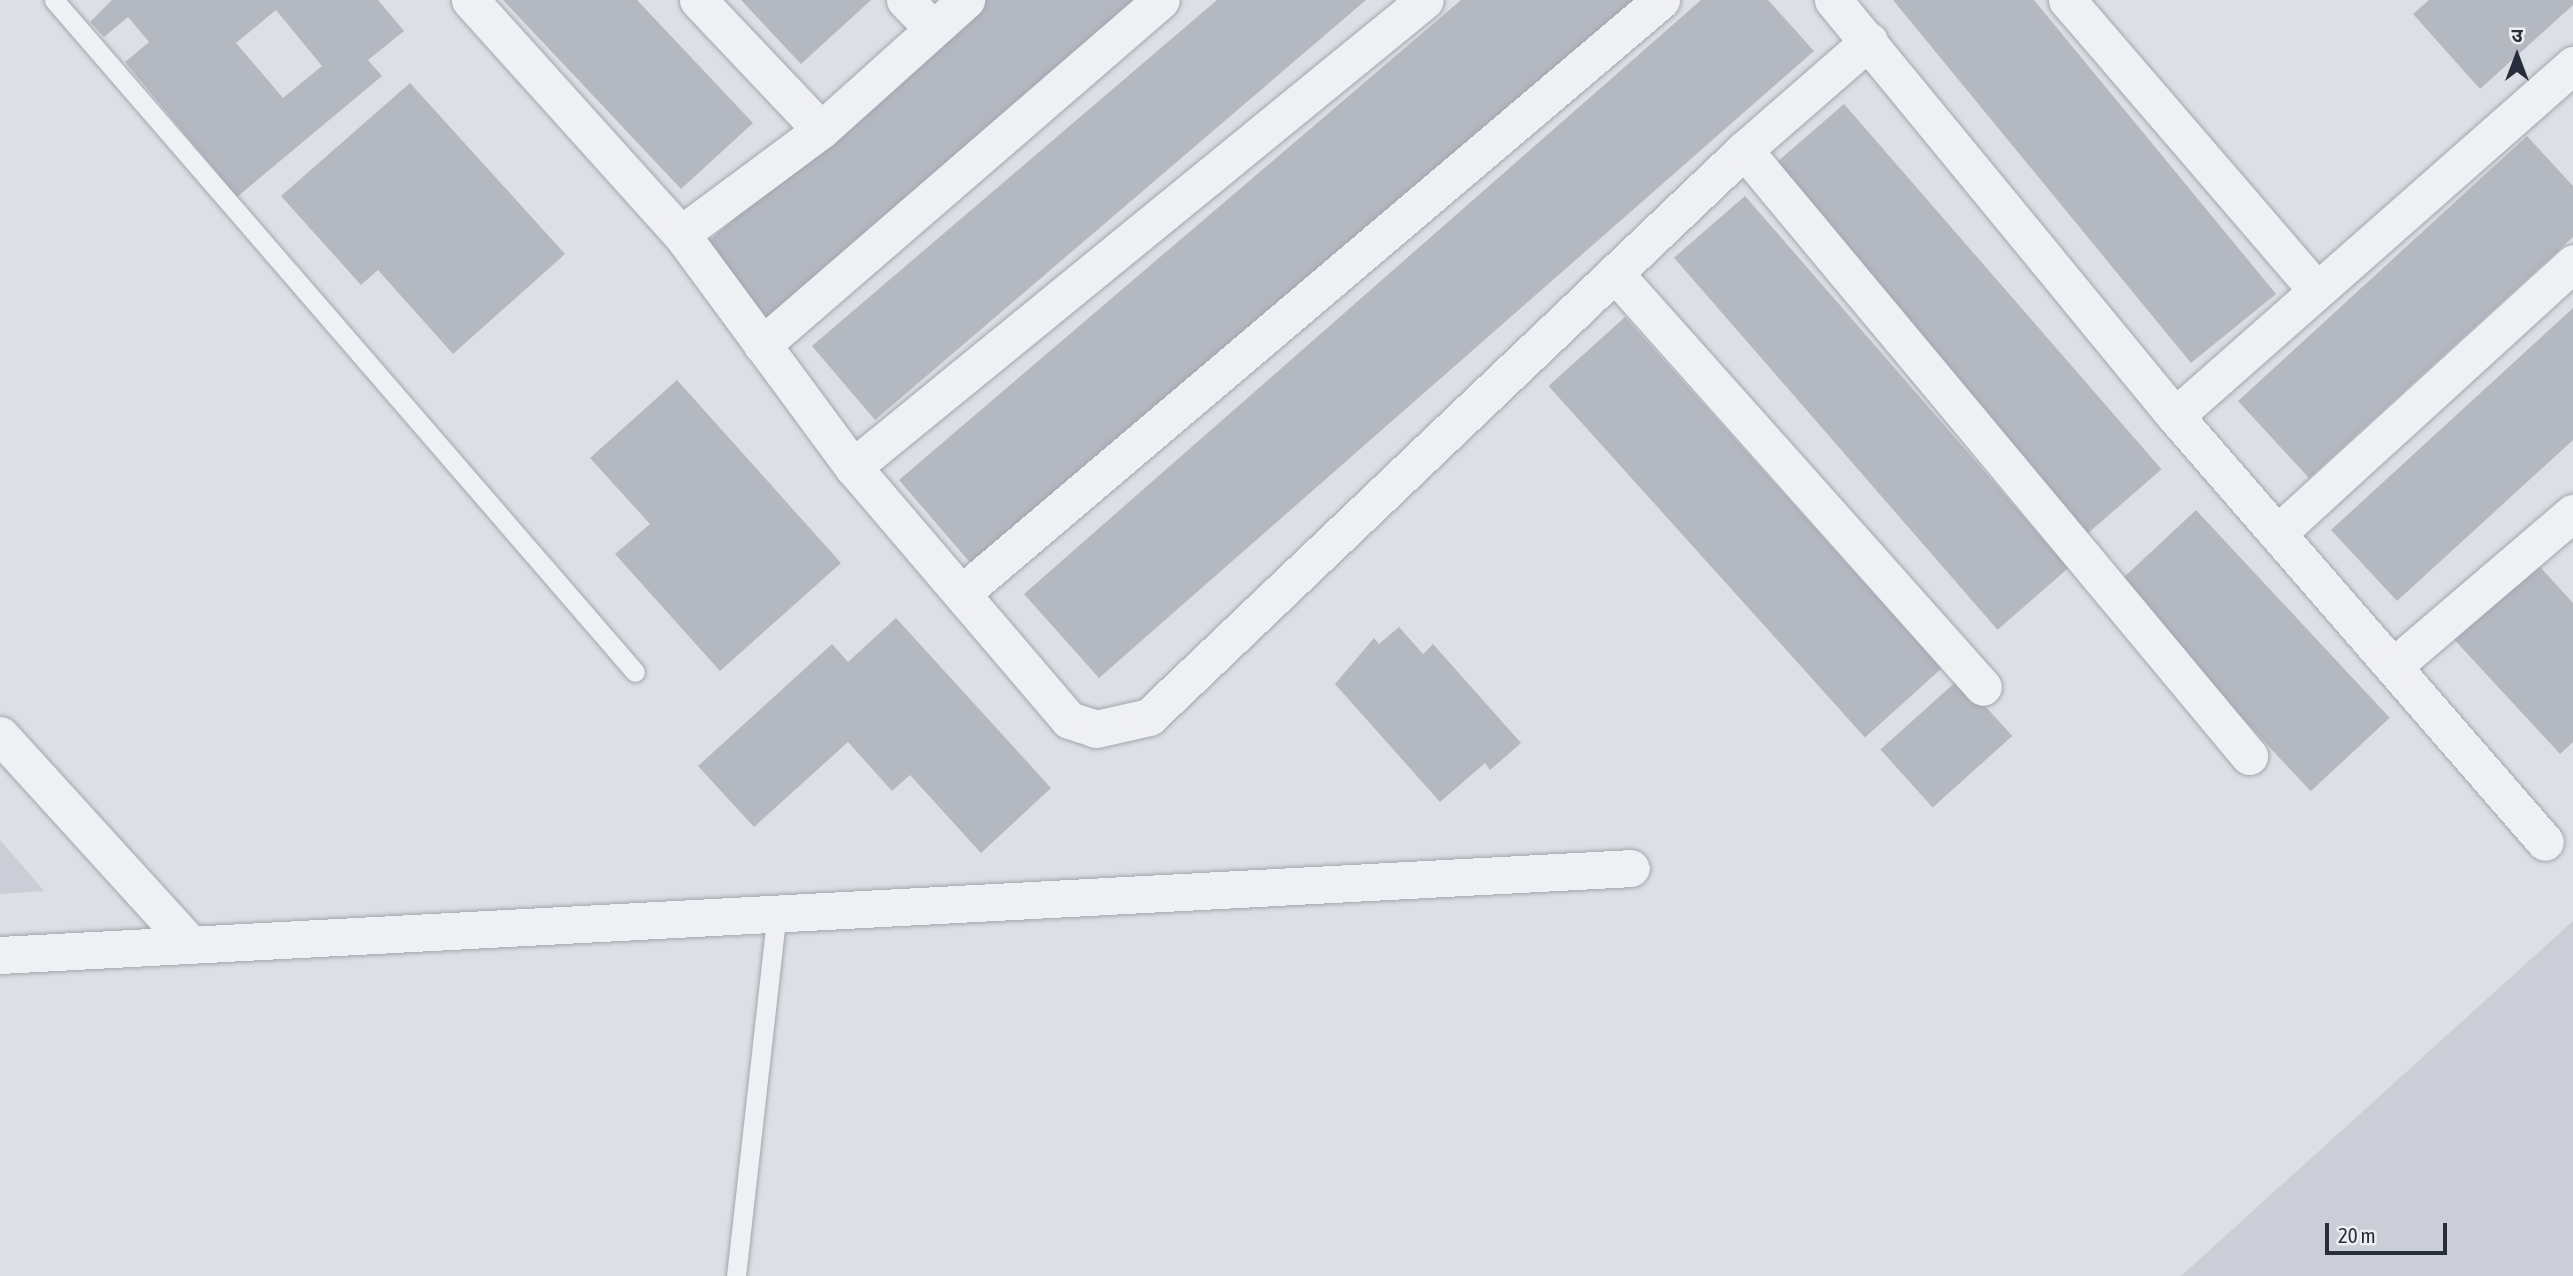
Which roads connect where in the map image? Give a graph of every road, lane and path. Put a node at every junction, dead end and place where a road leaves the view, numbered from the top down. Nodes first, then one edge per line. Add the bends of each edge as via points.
1 (54, 0) edge
2 (470, 0) edge
3 (698, 0) edge
4 (905, 0) edge
5 (966, 0) edge
6 (1161, 0) edge
7 (1425, 0) edge
8 (1661, 0) edge
9 (1833, 0) edge
10 (2067, 0) edge
11 (933, 29) junction
12 (1869, 41) junction
13 (2573, 65) edge
14 (821, 130) junction
15 (1744, 150) junction
16 (681, 234) junction
17 (2573, 263) edge
18 (1617, 276) junction
19 (2315, 288) junction
20 (762, 345) junction
21 (2175, 416) junction
22 (853, 467) junction
23 (2573, 513) edge
24 (2280, 531) junction
25 (962, 593) junction
26 (2396, 664) junction
27 (635, 672) dead end
28 (1983, 687) dead end
29 (0, 735) edge
30 (2249, 756) dead end
31 (2545, 842) dead end
32 (1631, 868) dead end
33 (778, 913) junction
34 (191, 945) junction
35 (0, 955) edge
36 (736, 1276) edge

1 - 27 lane
2 - 16 street
3 - 14 street
4 - 11 street
5 - 11 street
6 - 20 street
7 - 22 street
8 - 25 street
9 - 12 street
10 - 19 street
11 - 14 street
12 - 15 street
12 - 21 street
13 - 19 street
14 - 16 street
15 - 18 street
15 - 30 street
16 - 20 street
17 - 24 street
18 - 25 street via 1149,716 1096,729 1069,720
18 - 28 street
19 - 21 street
20 - 22 street
21 - 24 street
22 - 25 street
23 - 26 street
24 - 26 street
26 - 31 street
29 - 34 street
32 - 33 street
33 - 34 street
33 - 36 lane
34 - 35 street

